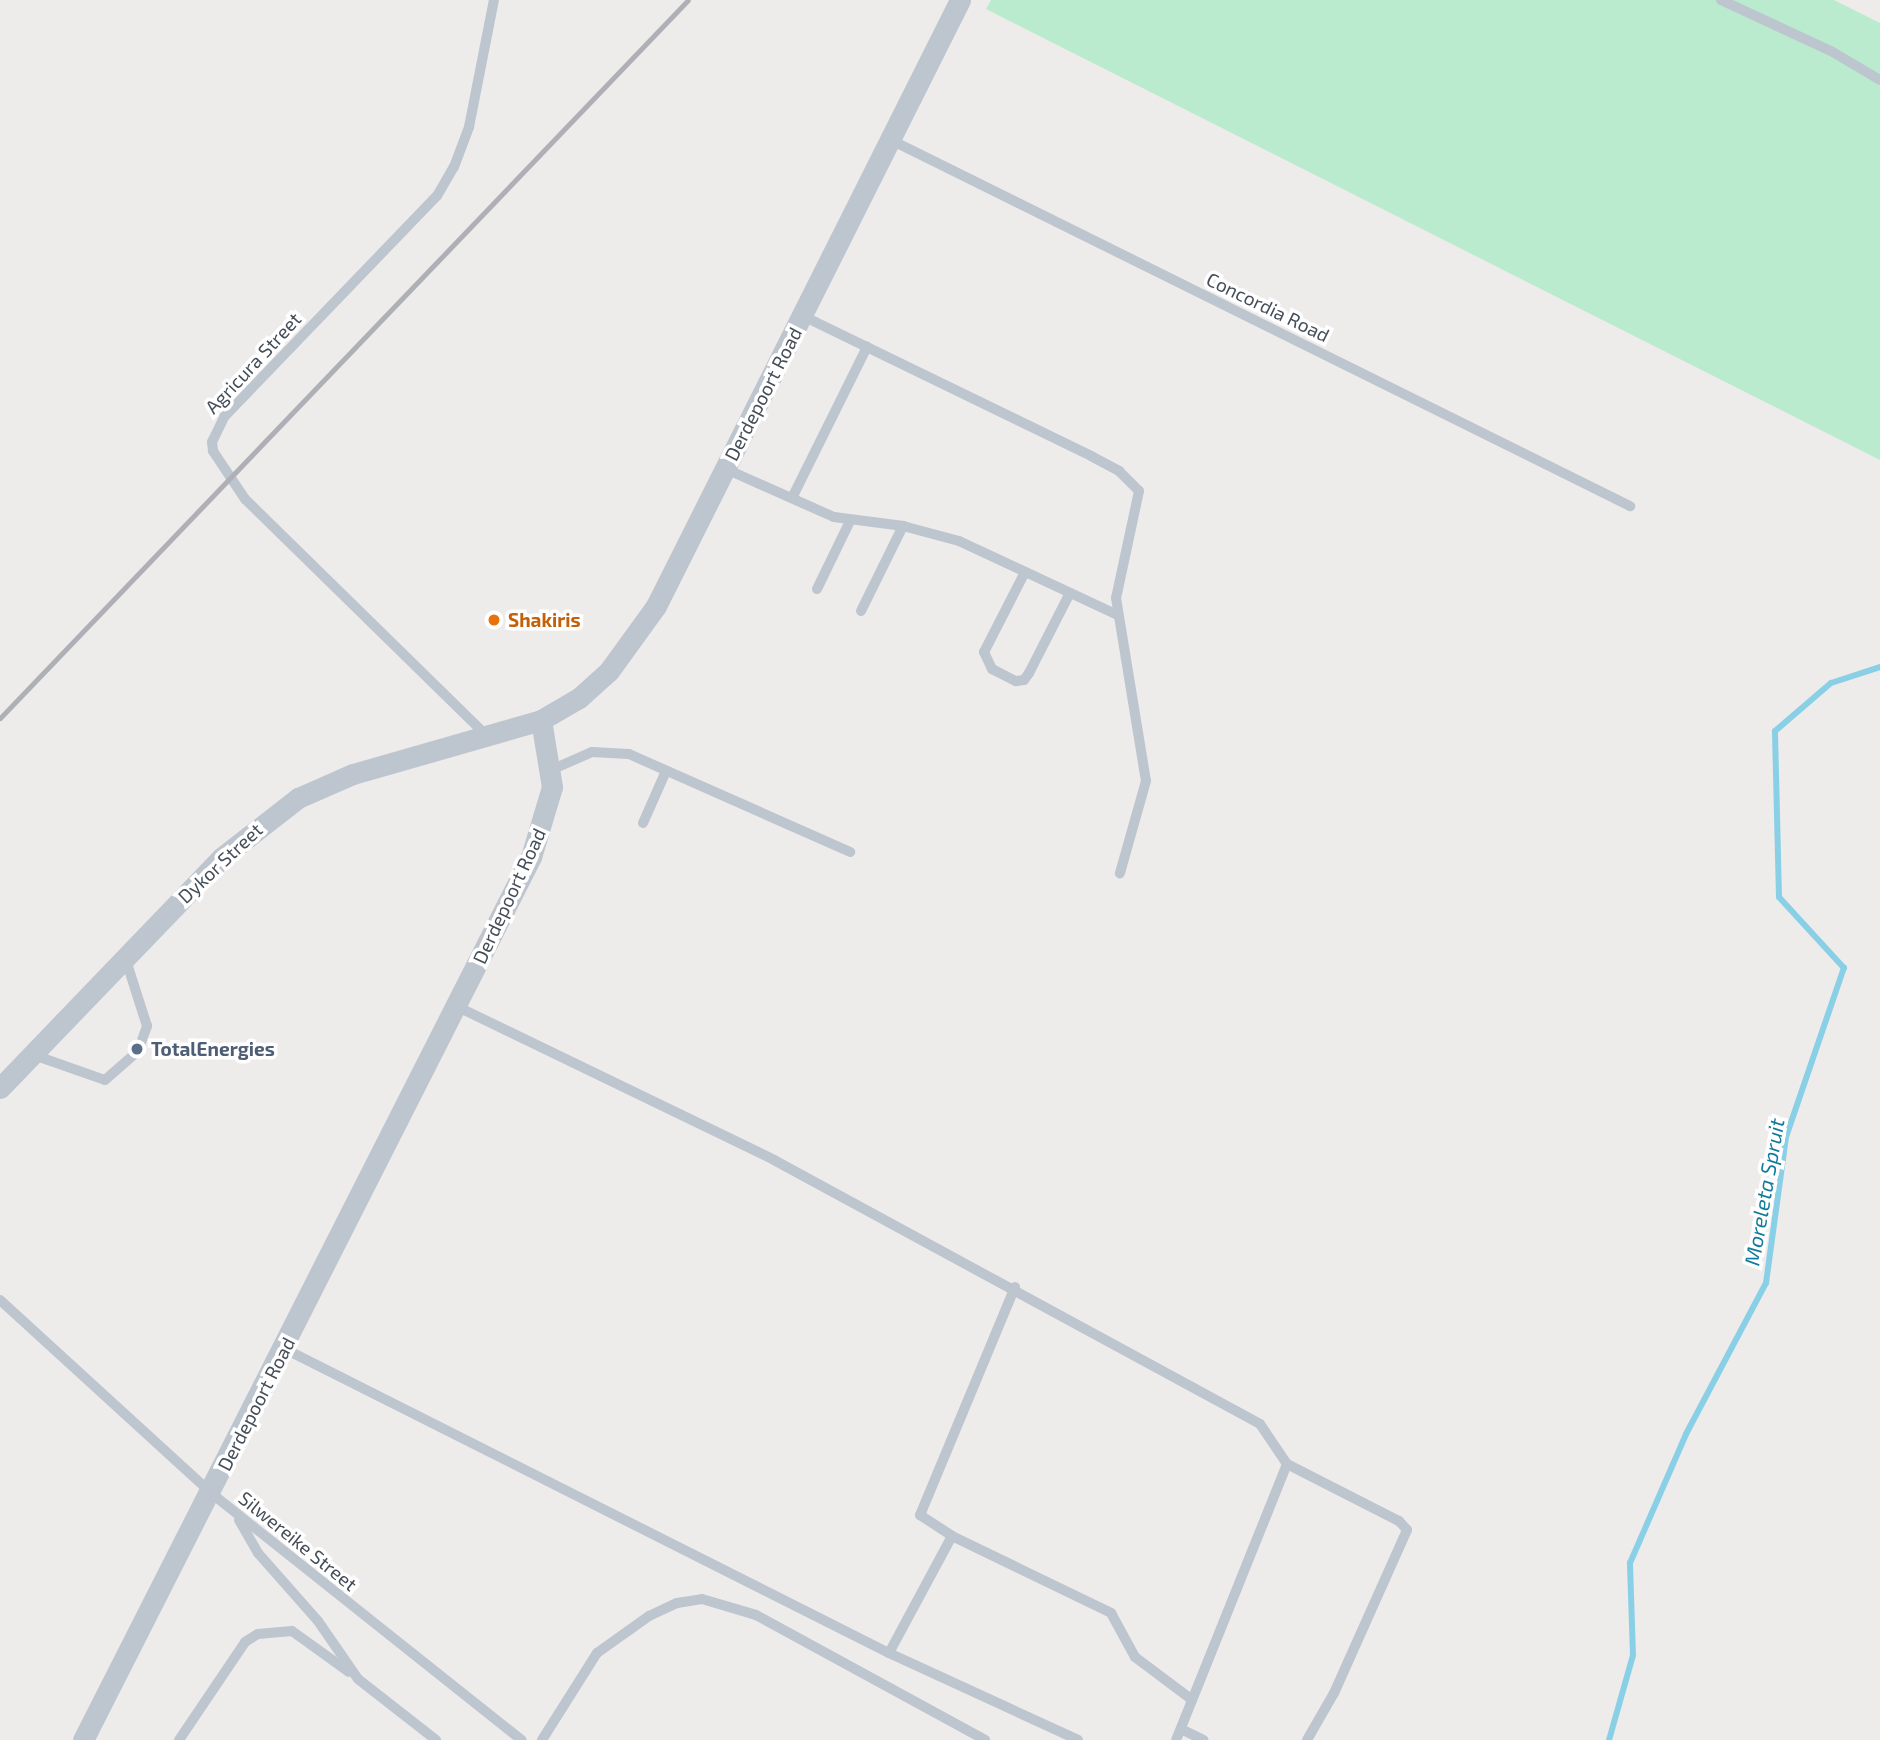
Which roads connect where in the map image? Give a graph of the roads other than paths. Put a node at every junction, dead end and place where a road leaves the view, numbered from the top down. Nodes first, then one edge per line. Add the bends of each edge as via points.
1 (494, 0) edge
2 (960, 0) edge
3 (1721, 0) edge
4 (1880, 80) edge
5 (891, 139) junction
6 (803, 316) junction
7 (867, 347) junction
8 (726, 468) junction
9 (792, 498) junction
10 (1630, 506) dead end
11 (849, 521) junction
12 (903, 526) junction
13 (1025, 572) junction
14 (817, 589) dead end
15 (1070, 593) junction
16 (862, 611) dead end
17 (1118, 615) junction
18 (541, 720) junction
19 (489, 738) junction
20 (551, 770) junction
21 (666, 771) junction
22 (643, 823) dead end
23 (850, 852) dead end
24 (1120, 873) dead end
25 (125, 957) junction
26 (456, 1006) junction
27 (31, 1054) junction
28 (0, 1088) edge
29 (1015, 1287) junction
30 (0, 1300) edge
31 (283, 1348) junction
32 (1287, 1464) junction
33 (211, 1493) junction
34 (236, 1514) junction
35 (952, 1536) junction
36 (888, 1653) junction
37 (358, 1679) junction
38 (1191, 1699) junction
39 (1181, 1729) junction
40 (978, 1739) edge
41 (83, 1740) edge
42 (179, 1740) edge
43 (436, 1740) edge
44 (522, 1740) edge
45 (542, 1740) edge
46 (1078, 1740) edge
47 (1176, 1740) edge
48 (1204, 1740) edge
49 (1307, 1740) edge

1 - 19 lane, Agricura Street via 469,127 437,196 224,417 212,442 229,479 246,499
2 - 5 street, Derdepoort Road
3 - 4 lane via 1831,51
5 - 6 street, Derdepoort Road
5 - 10 lane, Concordia Road
6 - 7 lane
6 - 8 street, Derdepoort Road
7 - 9 lane
7 - 17 lane via 1091,456 1133,482 1141,498 1116,585
8 - 9 lane
8 - 18 street, Derdepoort Road via 634,640 579,698
9 - 11 lane
11 - 12 lane
11 - 14 lane
12 - 13 lane via 959,541
12 - 16 lane
13 - 15 lane
13 - 15 lane via 984,652 992,668 1016,681 1029,673
15 - 17 lane
17 - 24 lane via 1146,781
18 - 19 street, Dykor Street
18 - 20 street, Derdepoort Road
19 - 25 street, Dykor Street via 353,774 298,798 252,830
20 - 21 lane via 593,752 611,750
20 - 26 street, Derdepoort Road via 547,812 531,857
21 - 22 lane
21 - 23 lane
25 - 27 street, Dykor Street
25 - 27 lane via 147,1026 138,1052 105,1080
26 - 29 lane via 774,1160
26 - 31 street, Derdepoort Road
27 - 28 street, Dykor Street
29 - 32 lane via 1260,1424
29 - 35 lane via 920,1507 923,1520
30 - 33 lane, Silwereike Street
31 - 33 street, Derdepoort Road
31 - 36 lane
32 - 38 lane
32 - 49 lane via 1399,1521 1407,1530 1334,1693
33 - 34 lane, Silwereike Street
33 - 41 street, Derdepoort Road
34 - 37 lane via 258,1552 318,1621
34 - 44 lane, Silwereike Street
35 - 36 lane
35 - 38 lane via 1111,1614 1135,1657
36 - 46 lane
37 - 42 lane via 292,1631 258,1634 245,1642
37 - 43 lane
38 - 39 lane
39 - 47 lane
39 - 48 lane
40 - 45 lane via 756,1615 702,1599 677,1603 649,1616 597,1653

